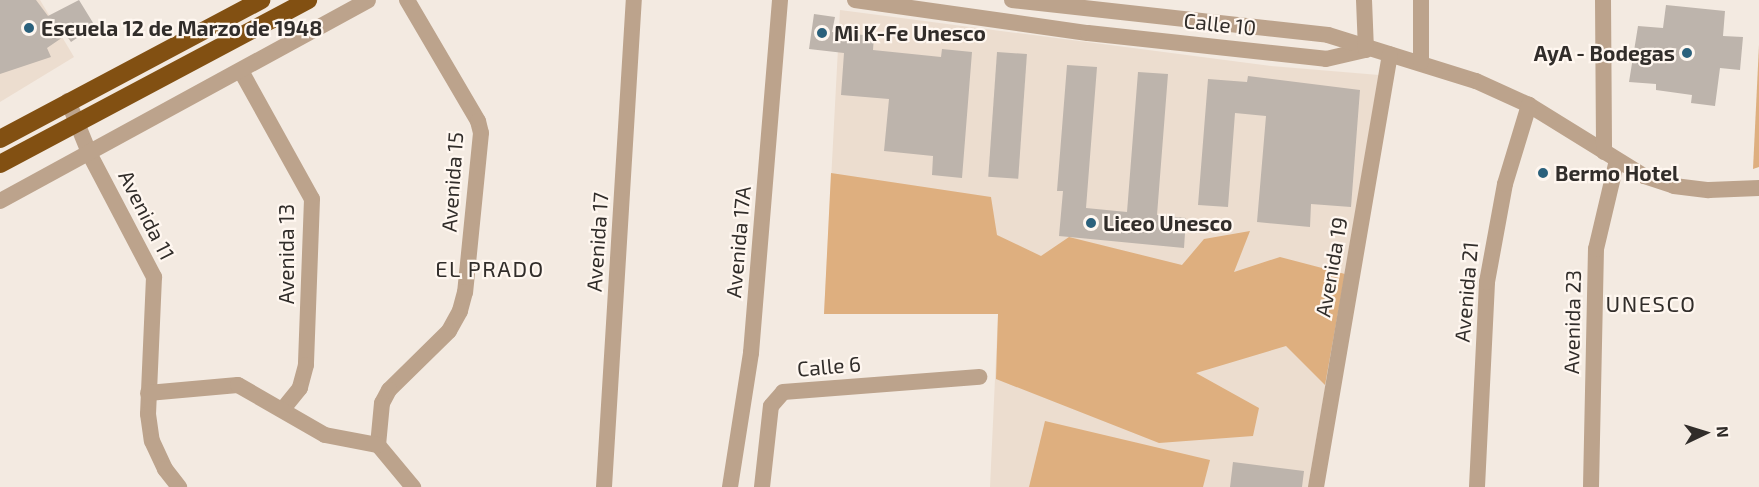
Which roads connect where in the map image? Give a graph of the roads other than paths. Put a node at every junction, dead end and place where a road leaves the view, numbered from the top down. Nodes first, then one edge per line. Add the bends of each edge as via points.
1 (261, 0) edge
2 (308, 0) edge
3 (368, 0) edge
4 (407, 0) edge
5 (634, 0) edge
6 (780, 0) edge
7 (855, 0) edge
8 (1012, 0) edge
9 (1364, 0) edge
10 (1421, 0) edge
11 (1603, 0) edge
12 (1366, 50) junction
13 (1390, 54) junction
14 (1421, 62) junction
15 (242, 71) junction
16 (68, 101) junction
17 (1529, 105) junction
18 (77, 122) junction
19 (0, 139) edge
20 (90, 155) junction
21 (1611, 156) junction
22 (0, 164) edge
23 (1759, 188) edge
24 (0, 201) edge
25 (979, 377) dead end
26 (148, 393) junction
27 (282, 410) junction
28 (378, 445) junction
29 (179, 487) edge
30 (413, 487) edge
31 (604, 487) edge
32 (730, 487) edge
33 (762, 487) edge
34 (1316, 487) edge
35 (1477, 487) edge
36 (1591, 487) edge

1 - 16 highway
2 - 18 highway
3 - 15 street
4 - 28 street, Avenida 15 via 478,121 481,147 460,311 448,332 388,390 382,403
5 - 31 street, Avenida 17
6 - 32 street, Avenida 17A via 751,353
7 - 12 street, Calle 10 via 1088,33 1326,59
8 - 12 street, Calle 10 via 1328,35
9 - 12 street
10 - 14 street
11 - 21 street, Avenida 23
12 - 13 street, Calle 10
13 - 14 street, Calle 10
13 - 34 street, Avenida 19
14 - 17 street, Calle 10
15 - 20 street
15 - 27 street, Avenida 13 via 312,199 306,365 300,388
16 - 18 street, Avenida 11
16 - 19 highway
17 - 21 street, Calle 10
17 - 35 street, Avenida 21 via 1505,184 1489,271
18 - 20 street, Avenida 11
18 - 22 highway
20 - 24 street
20 - 26 street, Avenida 11 via 154,277
21 - 23 street, Calle 10 via 1644,176 1674,186 1708,190
21 - 36 street, Avenida 23 via 1596,249
25 - 33 street, Calle 6 via 783,392 771,406
26 - 27 street via 228,383
26 - 29 street, Avenida 11 via 152,441
27 - 28 street via 325,435
28 - 30 street

